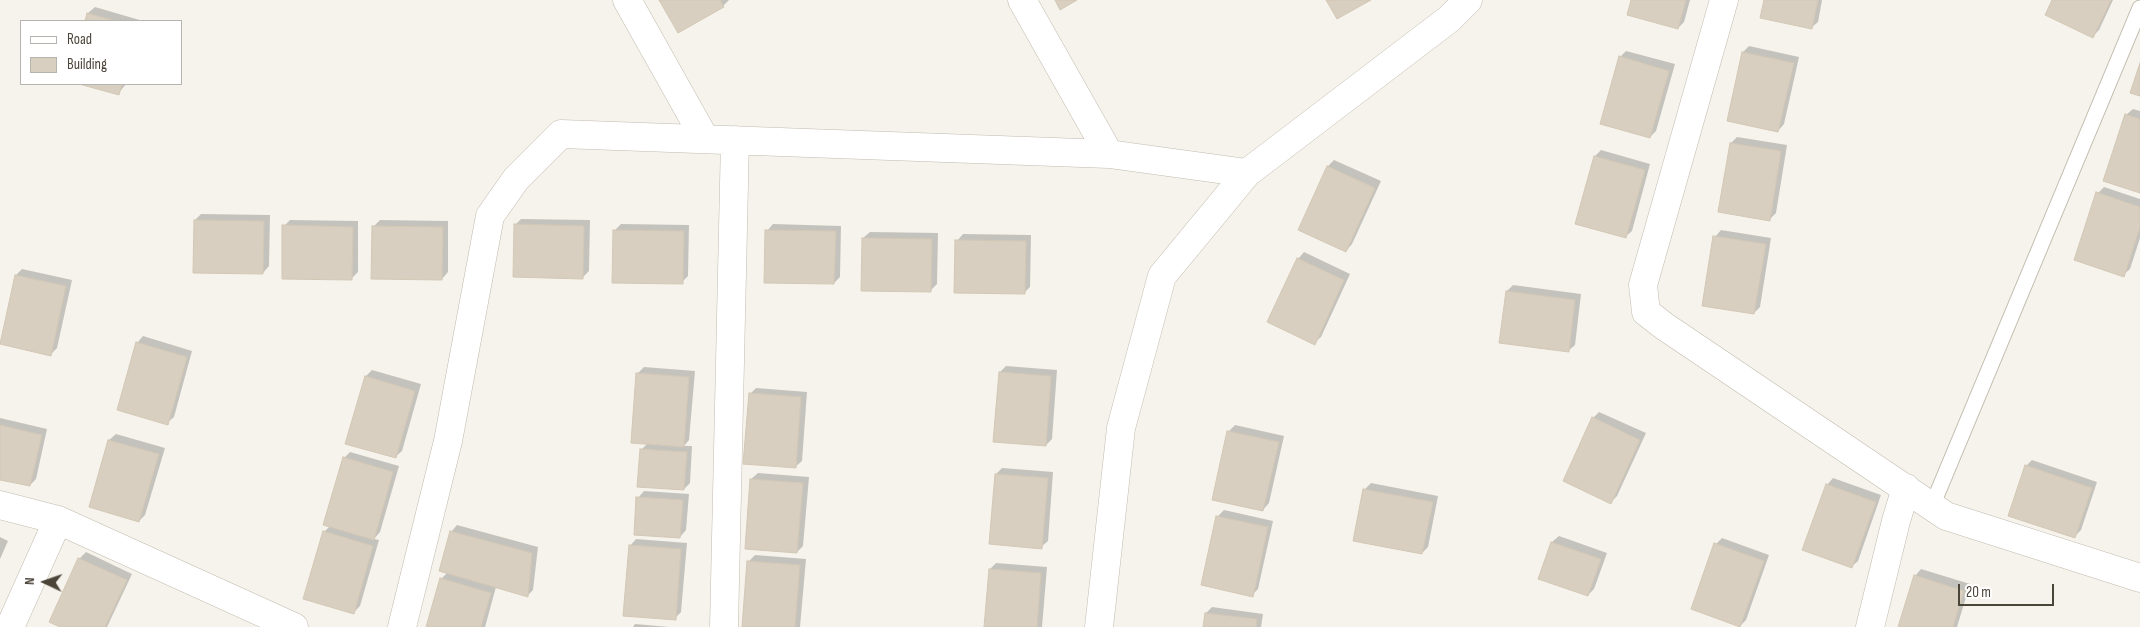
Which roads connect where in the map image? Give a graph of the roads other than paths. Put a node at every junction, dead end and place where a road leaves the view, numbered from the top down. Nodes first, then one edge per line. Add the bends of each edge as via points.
1 (627, 0) edge
2 (1022, 0) edge
3 (1468, 0) edge
4 (1724, 0) edge
5 (2140, 8) edge
6 (1443, 9) edge
7 (705, 139) junction
8 (735, 140) junction
9 (1109, 154) junction
10 (1247, 173) junction
11 (1906, 488) junction
12 (0, 505) edge
13 (1932, 506) junction
14 (58, 520) junction
15 (2140, 578) edge
16 (10, 627) edge
17 (294, 627) edge
18 (402, 627) edge
19 (724, 627) edge
20 (1099, 627) edge
21 (1870, 627) edge

1 - 7 street
2 - 9 street
3 - 6 street
4 - 11 street via 1643,285 1646,312
5 - 13 lane
6 - 10 street
7 - 8 street
7 - 18 street via 561,134 516,179 490,216 448,441
8 - 9 street
8 - 19 street
9 - 10 street
10 - 20 street via 1162,276 1121,428
11 - 13 street
11 - 21 street
12 - 14 street
13 - 15 street via 1946,516
14 - 16 street
14 - 17 street

